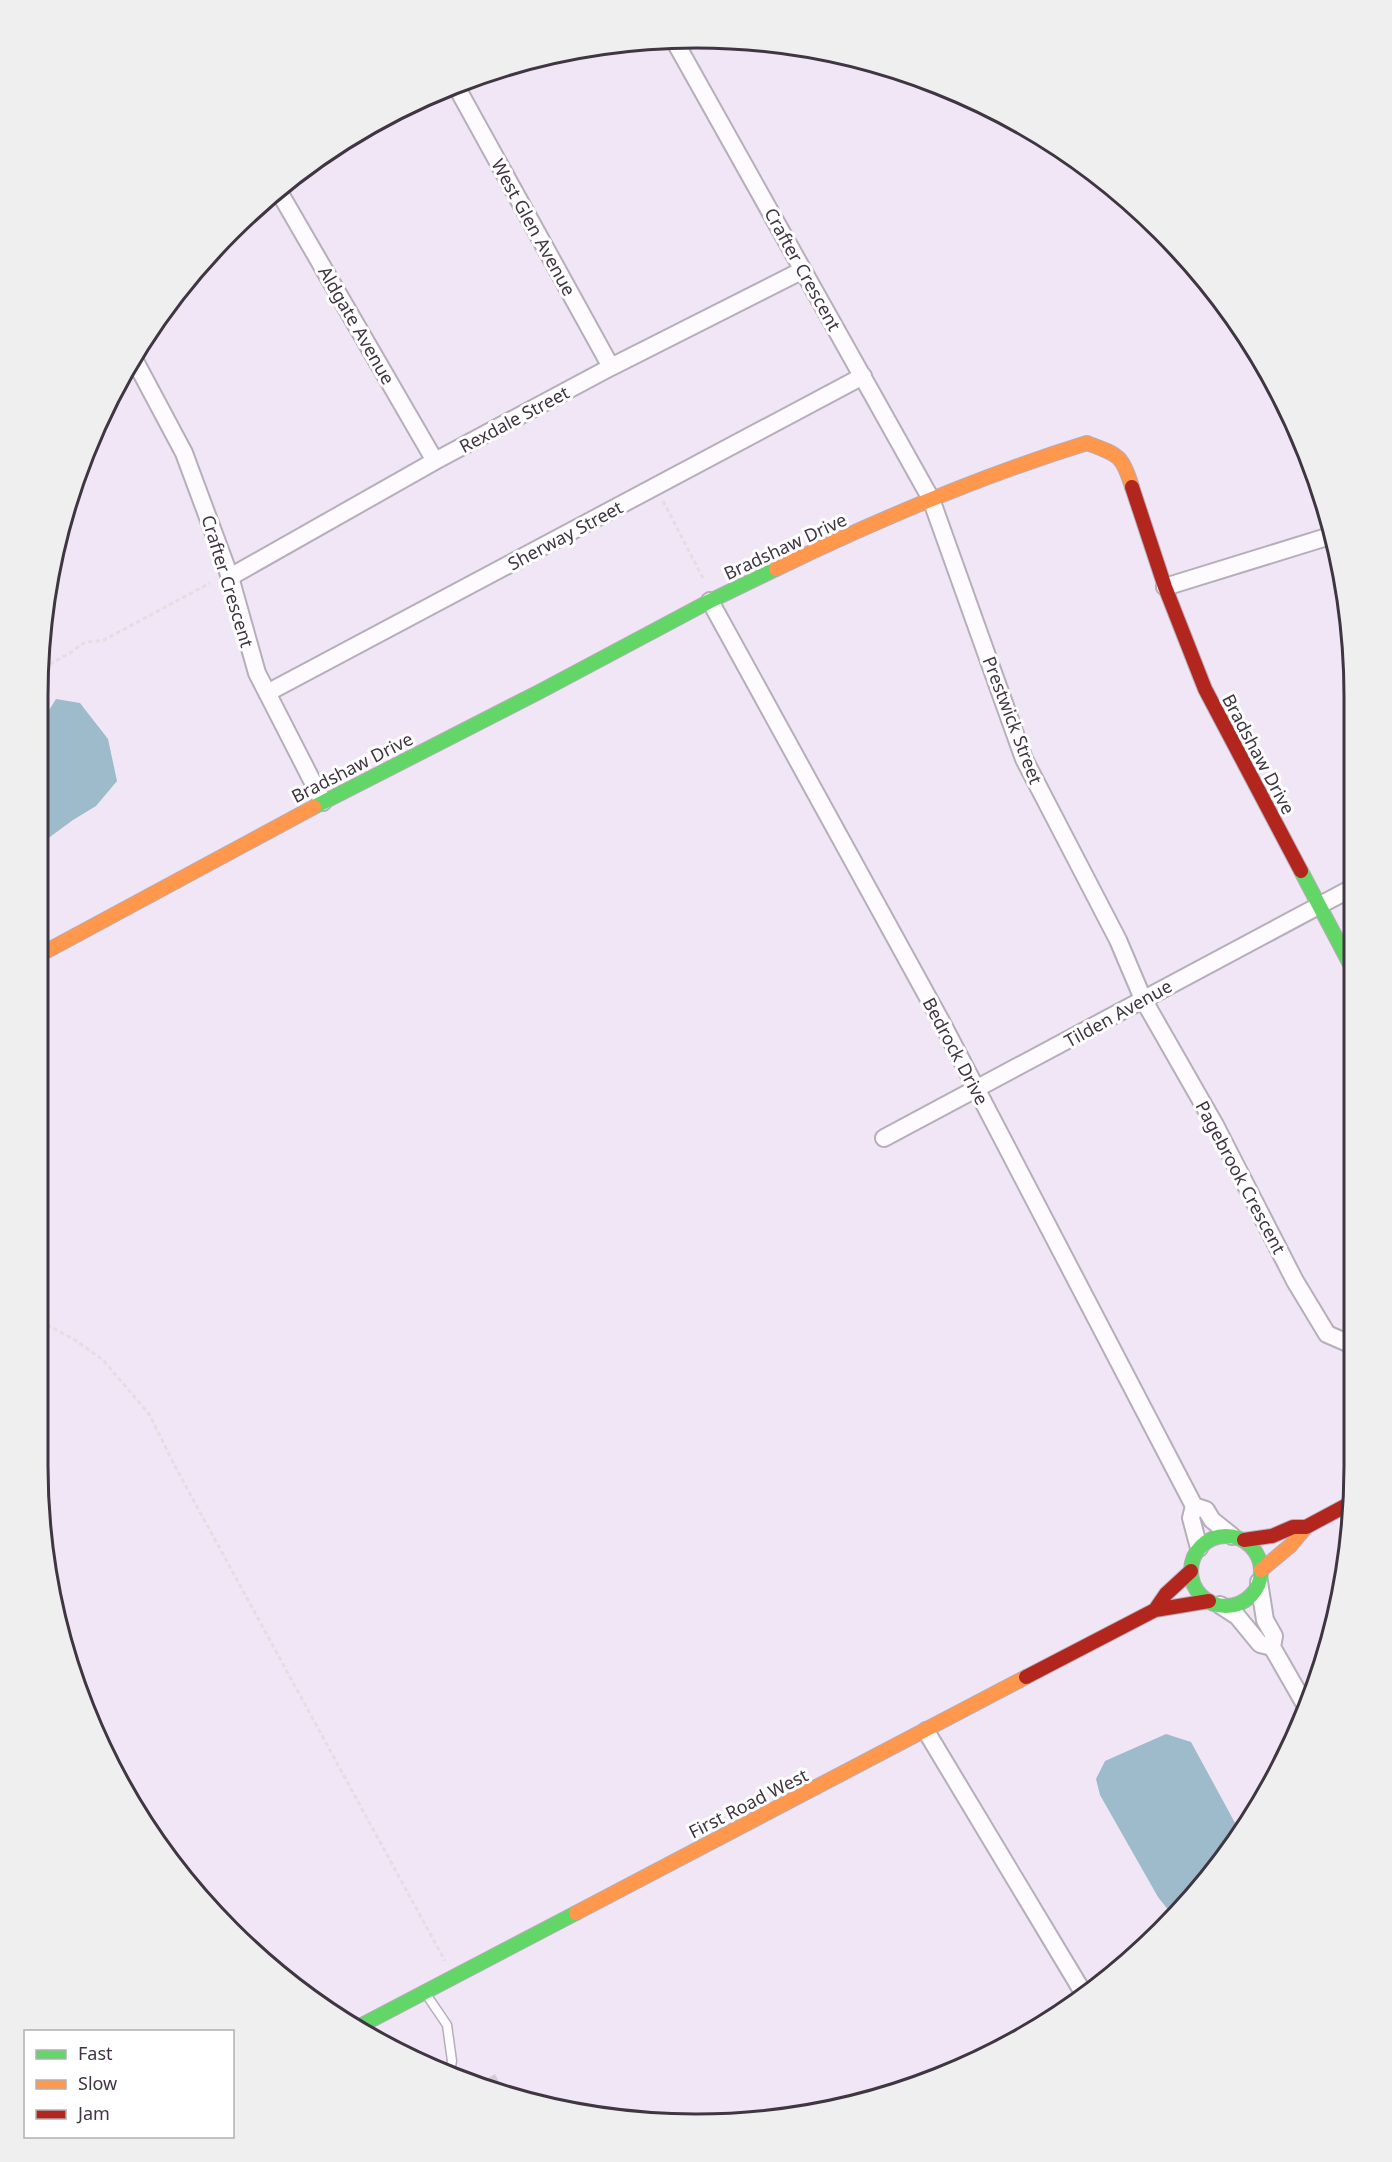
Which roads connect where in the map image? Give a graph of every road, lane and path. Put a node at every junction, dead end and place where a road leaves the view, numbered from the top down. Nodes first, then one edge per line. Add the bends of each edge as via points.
1 (679, 48) edge
2 (460, 93) edge
3 (283, 198) edge
4 (803, 270) junction
5 (138, 367) edge
6 (611, 368) junction
7 (863, 376) junction
8 (435, 461) junction
9 (931, 499) junction
10 (663, 500) dead end
11 (1324, 538) edge
12 (231, 577) junction
13 (704, 580) dead end
14 (210, 583) dead end
15 (1165, 587) junction
16 (710, 601) junction
17 (49, 665) edge
18 (267, 693) junction
19 (323, 801) junction
20 (1344, 892) edge
21 (1319, 905) junction
22 (48, 950) edge
23 (1344, 953) edge
24 (1143, 999) junction
25 (977, 1090) junction
26 (884, 1138) dead end
27 (48, 1324) edge
28 (1344, 1342) edge
29 (1194, 1506) junction
30 (1343, 1507) edge
31 (1306, 1527) junction
32 (1238, 1538) junction
33 (1199, 1548) junction
34 (1191, 1570) junction
35 (1260, 1576) junction
36 (1215, 1603) junction
37 (1155, 1610) junction
38 (1272, 1647) junction
39 (1301, 1698) edge
40 (927, 1731) junction
41 (453, 1976) junction
42 (1080, 1987) edge
43 (424, 1991) junction
44 (365, 2023) edge
45 (451, 2066) edge

1 - 4 street, Crafter Crescent
2 - 6 street, West Glen Avenue
3 - 8 street, Aldgate Avenue
4 - 6 street, Rexdale Street
4 - 7 street, Crafter Crescent
5 - 12 street, Crafter Crescent via 184,453
6 - 8 street, Rexdale Street
7 - 9 street, Crafter Crescent
7 - 18 street, Sherway Street
8 - 12 street, Rexdale Street
9 - 15 street, Bradshaw Drive via 1087,443 1113,453 1125,464
9 - 16 street, Bradshaw Drive
9 - 24 street, Prestwick Street via 1024,759 1118,940
10 - 13 path
11 - 15 street
12 - 18 street, Crafter Crescent via 254,664
14 - 17 path via 102,641 78,646
15 - 21 street, Bradshaw Drive via 1204,690
16 - 19 street, Bradshaw Drive
16 - 25 street, Bedrock Drive
18 - 19 street, Crafter Crescent
19 - 22 street, Bradshaw Drive
20 - 21 street, Tilden Avenue
21 - 23 street
21 - 24 street, Tilden Avenue
24 - 25 street, Tilden Avenue
24 - 28 street, Pagebrook Crescent via 1215,1125 1295,1281 1327,1335
25 - 26 street, Tilden Avenue
25 - 29 street, Bedrock Drive
27 - 41 path via 103,1360 149,1414
29 - 32 street, Bedrock Drive via 1206,1510 1212,1520
29 - 33 street, Bedrock Drive via 1191,1518
30 - 31 street, First Road West
31 - 32 street, First Road West via 1293,1527 1272,1536
31 - 35 street, First Road West via 1299,1540 1271,1560
32 - 33 street, First Road West via 1214,1538
32 - 35 street via 1253,1548 1259,1558
33 - 34 street, First Road West
34 - 36 street via 1200,1593
34 - 37 street, First Road West via 1159,1599
35 - 36 street, First Road West via 1253,1593 1244,1601 1233,1605
35 - 38 street via 1265,1617 1274,1636
36 - 37 street, First Road West via 1191,1601
36 - 38 street via 1237,1616 1260,1644
37 - 40 street, First Road West
38 - 39 street
40 - 41 street, First Road West
40 - 42 street
41 - 43 street, First Road West
43 - 44 street, First Road West
43 - 45 lane via 447,2025

